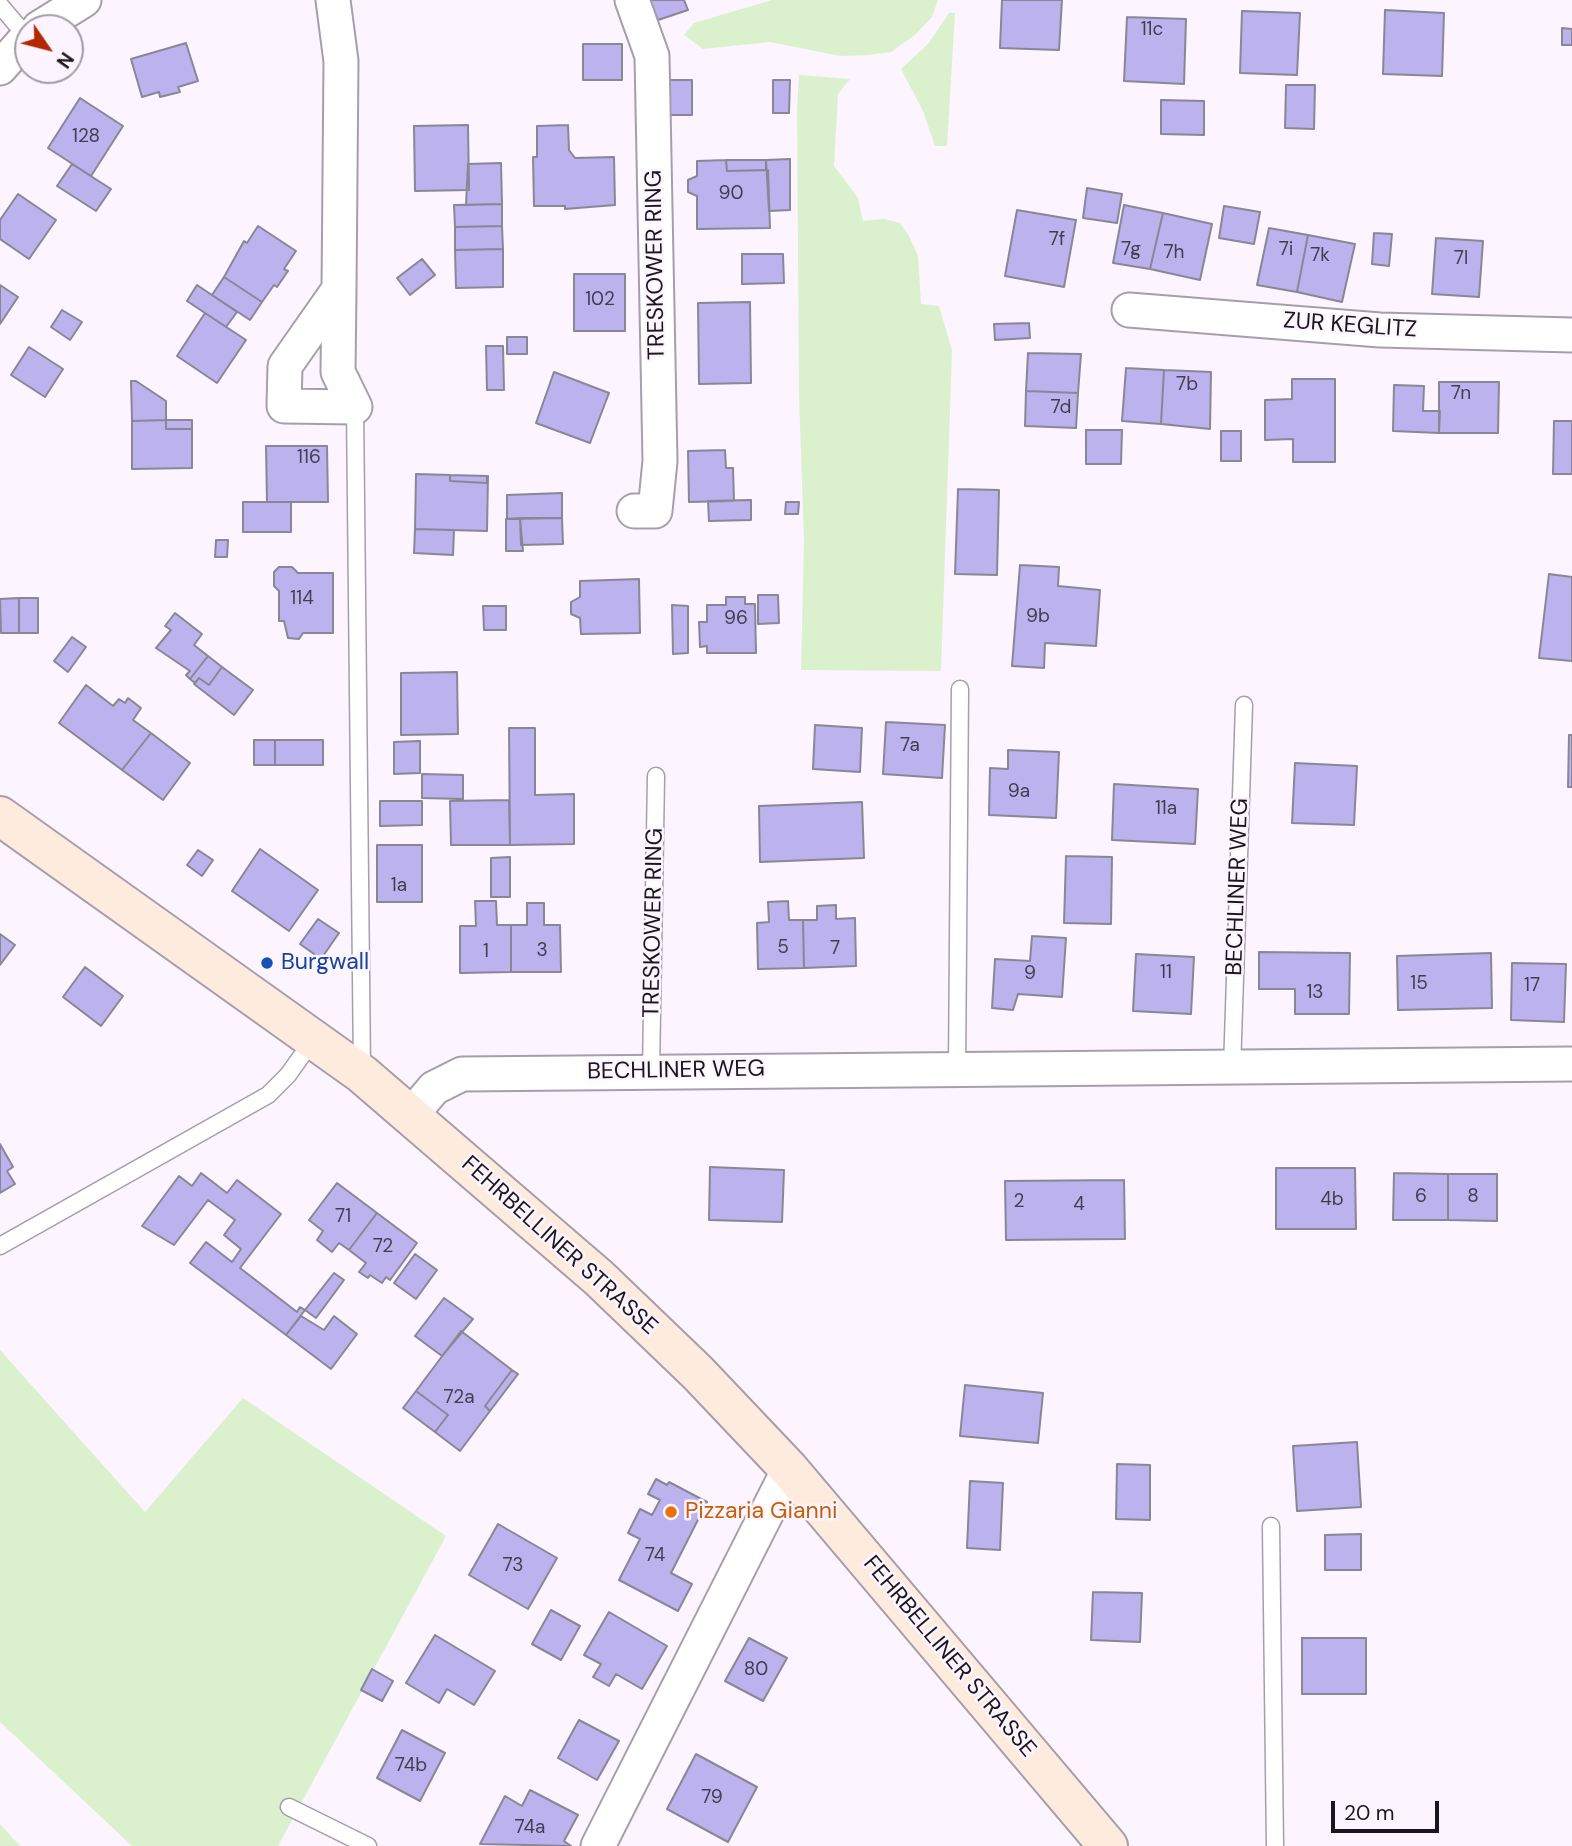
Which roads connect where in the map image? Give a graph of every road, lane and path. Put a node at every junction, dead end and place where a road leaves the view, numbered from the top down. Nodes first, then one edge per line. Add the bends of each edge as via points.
1 (84, 0) edge
2 (333, 0) edge
3 (632, 0) edge
4 (0, 5) edge
5 (62, 14) edge
6 (14, 21) edge
7 (14, 52) edge
8 (0, 68) edge
9 (339, 289) junction
10 (1129, 310) dead end
11 (1572, 335) edge
12 (355, 407) junction
13 (634, 511) dead end
14 (960, 689) dead end
15 (1244, 705) dead end
16 (656, 776) dead end
17 (0, 817) edge
18 (313, 1040) junction
19 (1572, 1063) edge
20 (957, 1069) junction
21 (1232, 1069) junction
22 (651, 1071) junction
23 (362, 1074) junction
24 (412, 1114) junction
25 (0, 1246) edge
26 (789, 1469) junction
27 (1270, 1526) dead end
28 (289, 1807) dead end
29 (368, 1846) edge
30 (598, 1846) edge
31 (1108, 1846) edge
32 (1275, 1846) edge

1 - 5 street
2 - 9 street via 341,61
3 - 13 street, TRESKOWER RING via 652,56 660,461 655,511
4 - 6 lane
7 - 8 street
9 - 12 street via 338,372
9 - 12 street via 285,366 284,406
10 - 11 street, ZUR KEGLITZ via 1380,330
12 - 23 lane
14 - 20 lane
15 - 21 lane, BECHLINER WEG
16 - 22 lane, TRESKOWER RING
17 - 18 main road, FEHRBELLINER STRASSE
18 - 23 main road, FEHRBELLINER STRASSE
18 - 25 lane via 268,1095
19 - 21 street, BECHLINER WEG
20 - 21 street, BECHLINER WEG
20 - 22 street, BECHLINER WEG
22 - 24 street, BECHLINER WEG via 462,1074 434,1088
23 - 24 main road, FEHRBELLINER STRASSE
24 - 26 main road, FEHRBELLINER STRASSE via 599,1278
26 - 30 street
26 - 31 main road, FEHRBELLINER STRASSE
27 - 32 lane
28 - 29 lane

